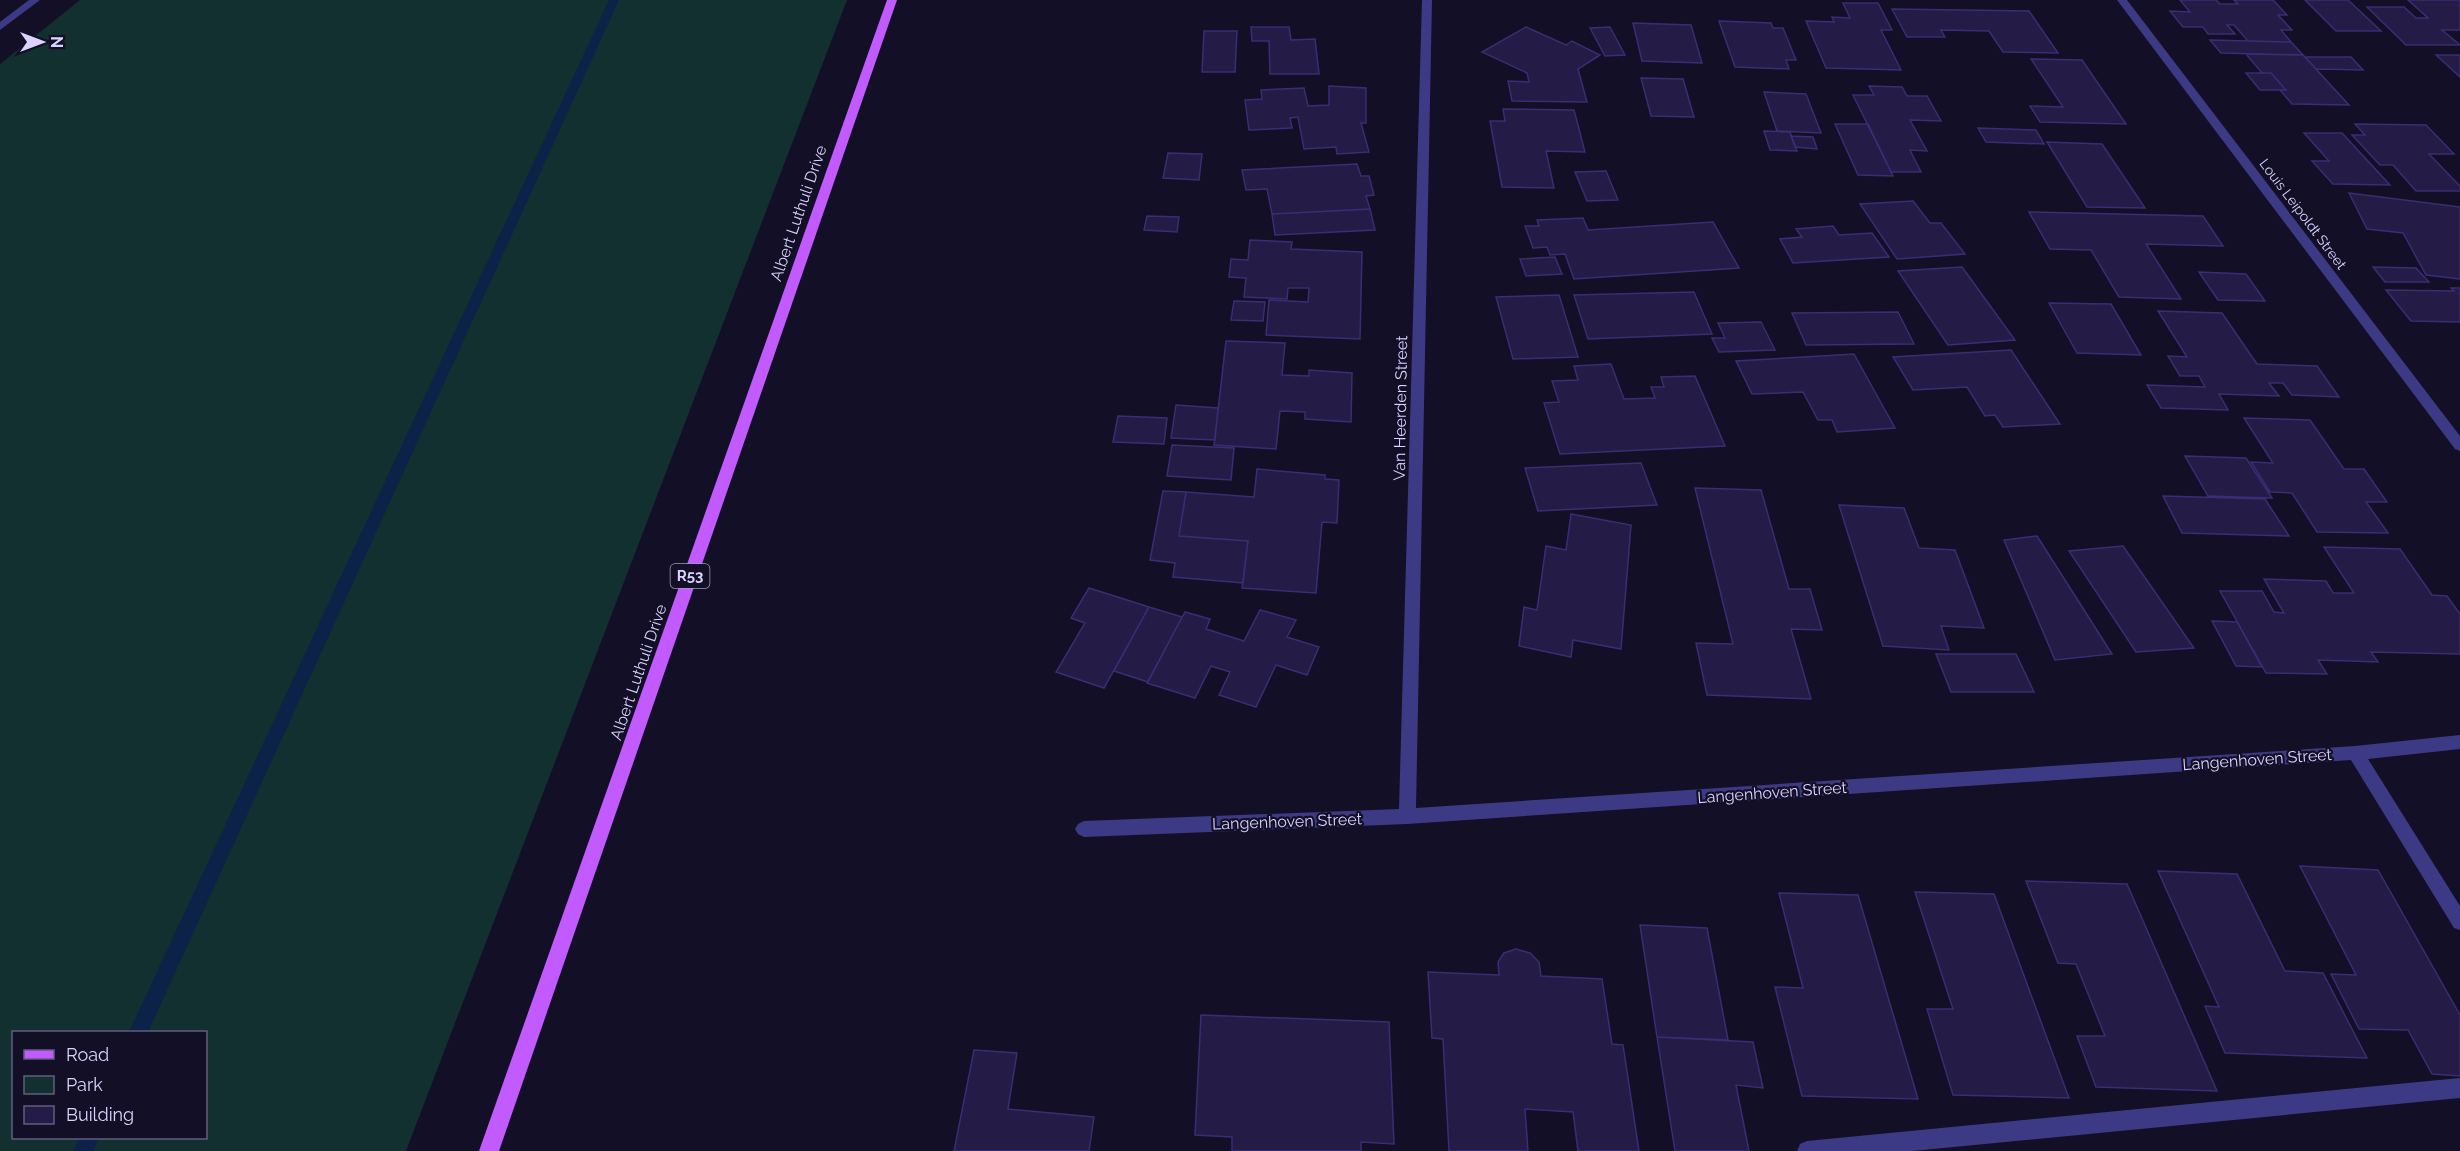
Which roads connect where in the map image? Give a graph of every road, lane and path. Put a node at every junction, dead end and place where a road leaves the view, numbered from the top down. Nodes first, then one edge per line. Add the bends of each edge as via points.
1 (35, 0) edge
2 (892, 0) edge
3 (1427, 0) edge
4 (2122, 0) edge
5 (0, 27) edge
6 (2460, 447) edge
7 (2460, 742) edge
8 (2355, 753) junction
9 (1407, 816) junction
10 (1084, 829) dead end
11 (2460, 922) edge
12 (2460, 1088) edge
13 (489, 1151) edge
14 (1807, 1151) edge

1 - 5 street
2 - 13 main road, Albert Luthuli Drive / R53
3 - 9 street, Van Heerden Street
4 - 6 street, Louis Leipoldt Street
7 - 8 street, Langenhoven Street
8 - 9 street, Langenhoven Street
8 - 11 street
9 - 10 street, Langenhoven Street
12 - 14 street

